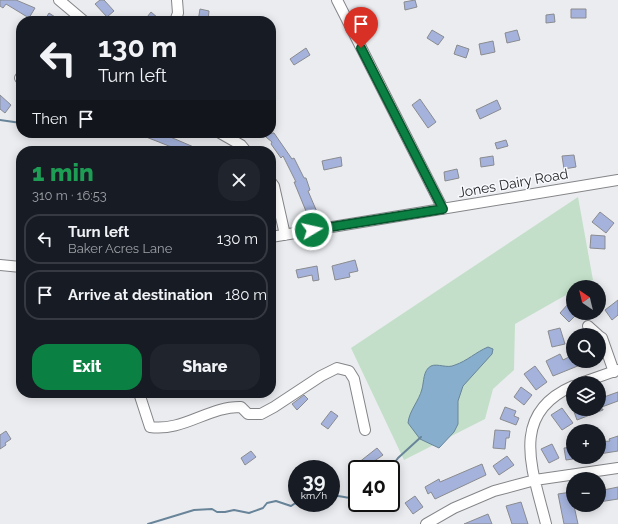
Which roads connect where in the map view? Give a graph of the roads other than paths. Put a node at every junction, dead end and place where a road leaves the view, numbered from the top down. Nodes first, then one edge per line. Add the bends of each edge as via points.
1 (59, 0) edge
2 (176, 0) edge
3 (337, 0) edge
4 (78, 16) edge
5 (177, 16) edge
6 (228, 138) edge
7 (241, 146) edge
8 (618, 180) edge
9 (276, 201) edge
10 (443, 209) junction
11 (285, 235) junction
12 (276, 236) edge
13 (0, 265) edge
14 (16, 267) edge
15 (606, 347) edge
16 (616, 371) edge
17 (601, 376) edge
18 (566, 389) edge
19 (141, 398) edge
20 (365, 430) dead end
21 (618, 468) edge
22 (535, 480) junction
23 (426, 524) edge
24 (546, 524) edge

1 - 4 street
2 - 5 street
3 - 10 street
6 - 7 street
8 - 10 street, Jones Dairy Road
9 - 11 street
10 - 11 street, Jones Dairy Road
11 - 12 street, Jones Dairy Road
13 - 14 street
15 - 16 street
16 - 17 street
18 - 22 street via 546,402 534,422 529,448
19 - 20 street via 150,427 186,423 215,410 234,406 241,406 248,414 261,414 337,368 349,371 354,379
21 - 22 street
22 - 23 street via 494,492 454,508
22 - 24 street

